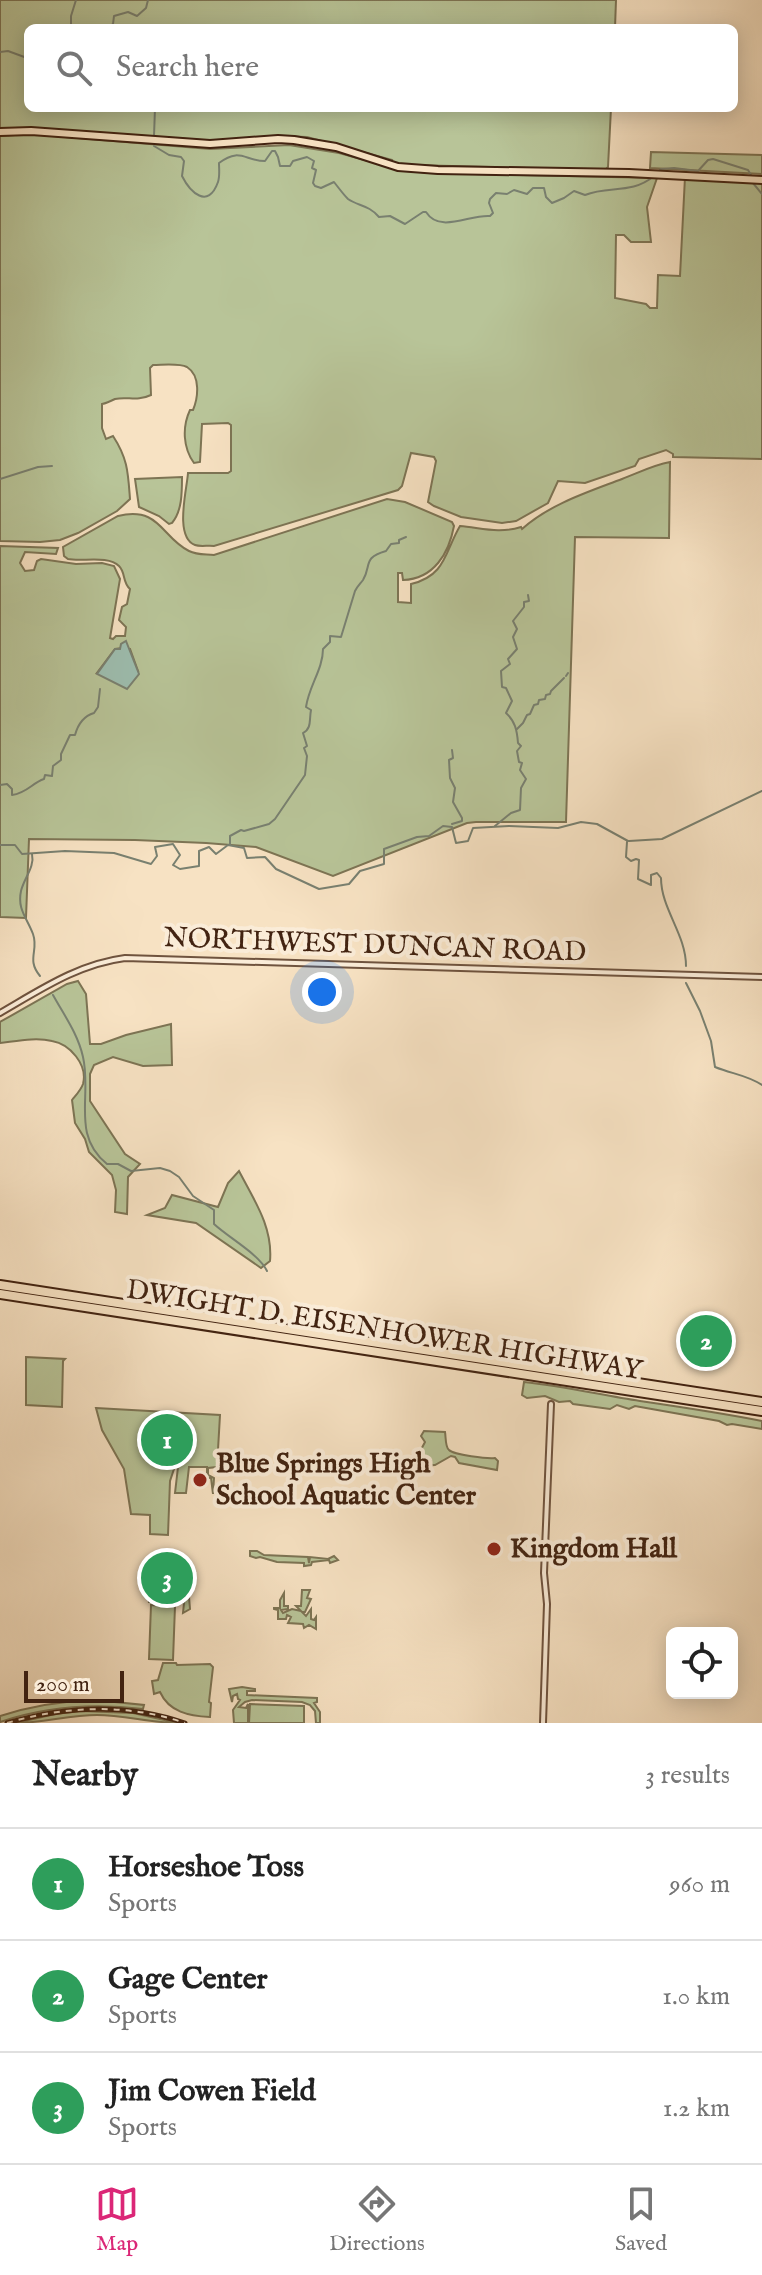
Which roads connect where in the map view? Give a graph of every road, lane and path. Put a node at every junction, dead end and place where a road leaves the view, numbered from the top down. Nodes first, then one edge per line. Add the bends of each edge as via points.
1 (0, 132) edge
2 (762, 180) edge
3 (762, 977) edge
4 (0, 1013) edge
5 (0, 1285) edge
6 (0, 1294) edge
7 (762, 1402) edge
8 (551, 1404) dead end
9 (762, 1411) edge
10 (543, 1723) edge

1 - 2 main road via 210,144 294,140 398,167
3 - 4 street, NORTHWEST DUNCAN ROAD via 125,958 77,970
5 - 7 highway, DWIGHT D. EISENHOWER HIGHWAY
6 - 9 highway, DWIGHT D. EISENHOWER HIGHWAY
8 - 10 street

